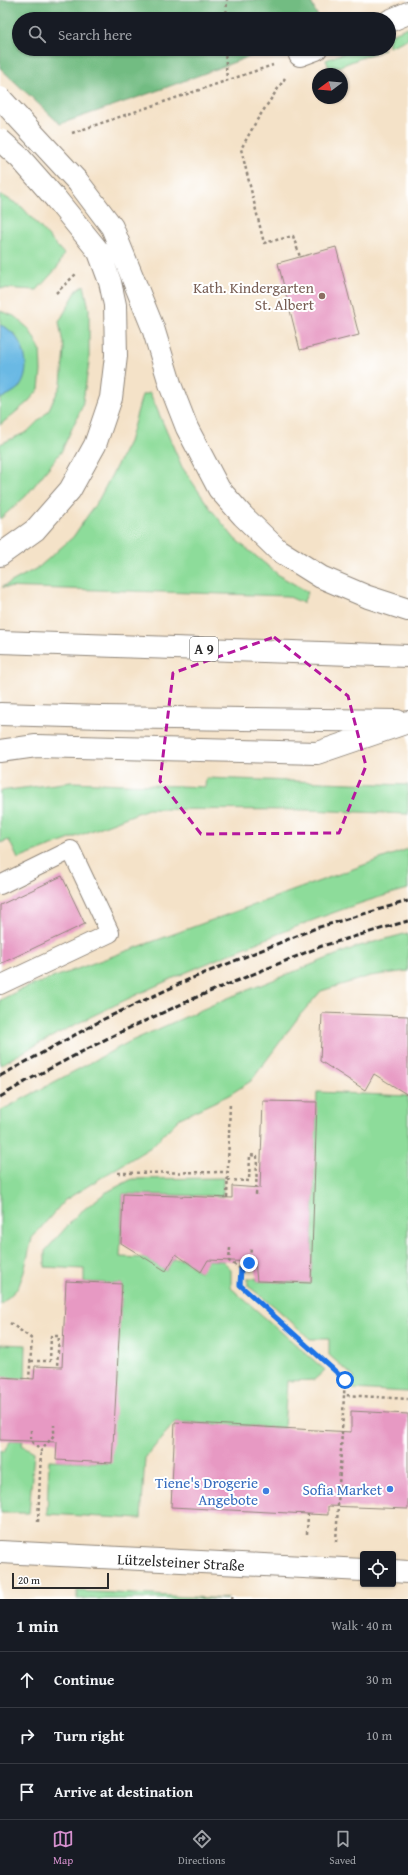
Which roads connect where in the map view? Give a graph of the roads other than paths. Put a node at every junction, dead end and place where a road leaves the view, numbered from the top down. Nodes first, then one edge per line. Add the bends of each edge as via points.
1 (408, 14) edge
2 (396, 18) edge
3 (0, 98) edge
4 (0, 140) edge
5 (0, 555) edge
6 (408, 610) edge
7 (0, 642) edge
8 (408, 656) edge
9 (0, 714) edge
10 (408, 722) edge
11 (0, 751) edge
12 (0, 884) edge
13 (0, 985) edge
14 (0, 1552) edge
15 (360, 1570) edge
16 (396, 1571) edge
17 (408, 1572) edge

1 - 2 main road
3 - 6 main road, bridge via 78,182 112,227 153,328 187,428 219,490 278,550 321,577 368,597
4 - 5 main road, bridge via 20,158 99,252 115,305 116,356 111,398 95,445 70,490 35,530
7 - 8 main road, A 9
9 - 10 main road
10 - 11 main road via 317,753 36,746
12 - 13 lane via 71,850 110,932
14 - 15 main road, Lützelsteiner Straße
16 - 17 main road

